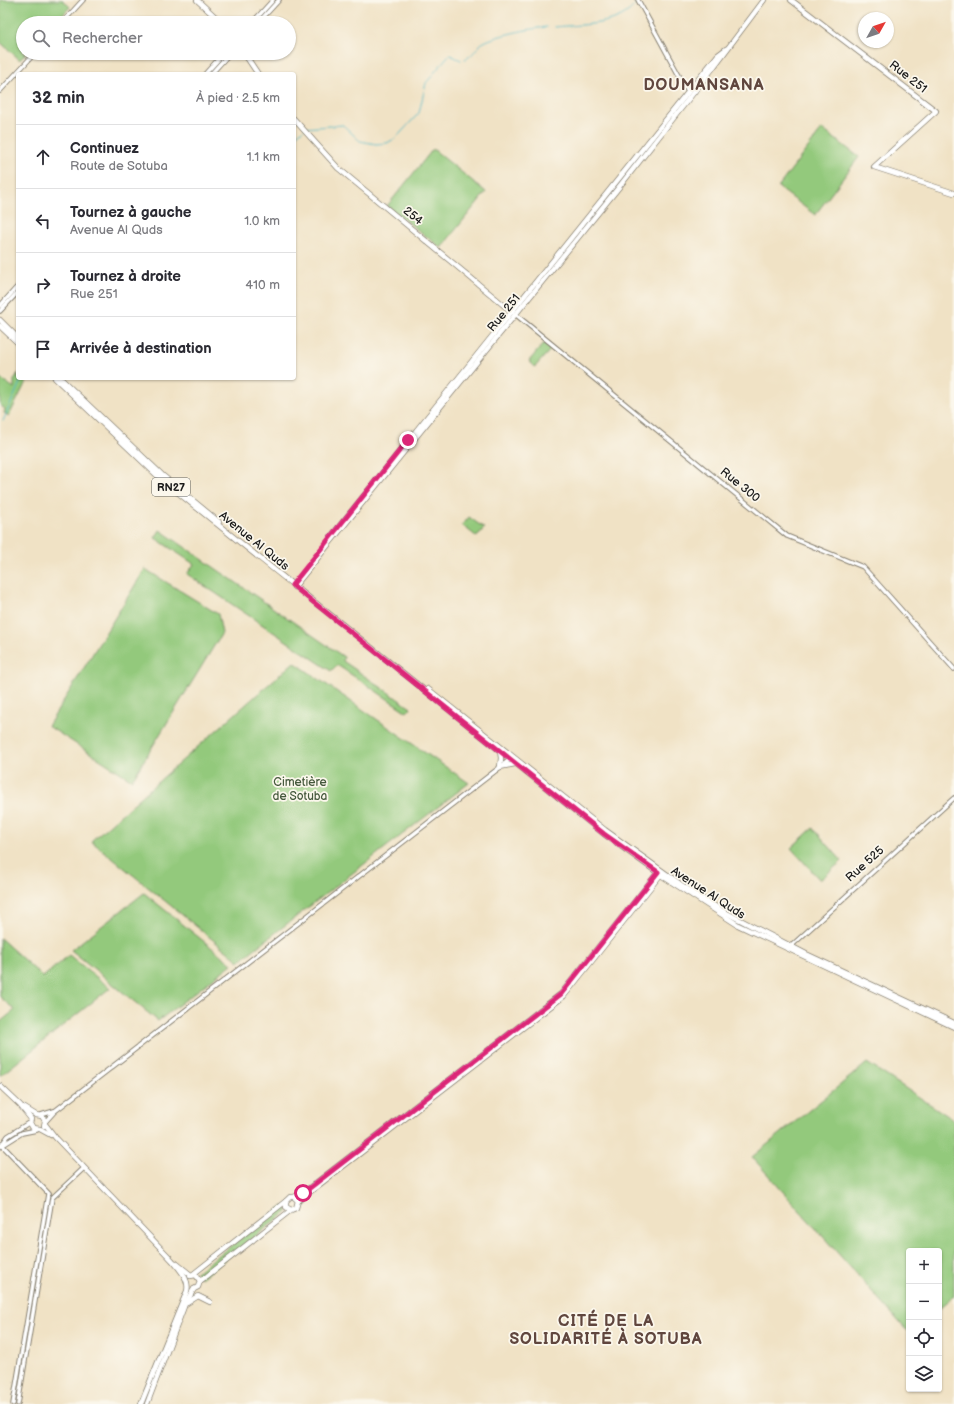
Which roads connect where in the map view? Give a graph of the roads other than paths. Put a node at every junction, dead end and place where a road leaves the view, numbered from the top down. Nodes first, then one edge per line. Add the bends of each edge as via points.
1 (83, 0) edge
2 (197, 0) edge
3 (202, 0) edge
4 (273, 0) edge
5 (279, 0) edge
6 (638, 0) edge
7 (764, 0) edge
8 (791, 0) edge
9 (68, 16) edge
10 (214, 16) edge
11 (219, 16) edge
12 (258, 16) edge
13 (264, 16) edge
14 (726, 49) junction
15 (29, 60) edge
16 (218, 60) edge
17 (224, 60) edge
18 (249, 60) edge
19 (18, 72) edge
20 (207, 72) edge
21 (213, 72) edge
22 (257, 72) edge
23 (16, 74) edge
24 (0, 91) edge
25 (688, 92) junction
26 (296, 122) edge
27 (954, 193) edge
28 (16, 288) edge
29 (16, 294) edge
30 (0, 306) edge
31 (0, 311) edge
32 (514, 313) junction
33 (0, 320) edge
34 (0, 326) edge
35 (16, 336) edge
36 (16, 341) edge
37 (57, 380) edge
38 (62, 380) edge
39 (294, 585) junction
40 (954, 669) edge
41 (500, 751) junction
42 (512, 758) junction
43 (517, 764) junction
44 (500, 766) junction
45 (954, 798) edge
46 (660, 872) junction
47 (789, 948) junction
48 (954, 1023) edge
49 (954, 1027) edge
50 (0, 1086) edge
51 (20, 1104) junction
52 (55, 1111) junction
53 (38, 1115) junction
54 (30, 1121) junction
55 (45, 1123) junction
56 (38, 1130) junction
57 (55, 1137) junction
58 (1, 1146) edge
59 (84, 1168) junction
60 (48, 1194) junction
61 (294, 1197) junction
62 (52, 1198) junction
63 (286, 1201) junction
64 (298, 1201) junction
65 (291, 1210) junction
66 (172, 1260) junction
67 (191, 1275) junction
68 (200, 1281) junction
69 (187, 1284) junction
70 (194, 1289) junction
71 (210, 1302) dead end
72 (185, 1304) junction
73 (13, 1404) edge
74 (18, 1404) edge
75 (140, 1404) edge
76 (148, 1404) edge

1 - 9 street
2 - 10 main road
3 - 11 main road
4 - 12 street
5 - 13 street
6 - 25 street
7 - 14 main road, Rue 251
8 - 27 main road, Rue 251 via 936,111 874,167
14 - 25 main road, Rue 251 via 718,55
14 - 32 main road, Rue 251
15 - 19 street
16 - 20 street
17 - 21 street
18 - 22 main road
23 - 24 street
25 - 32 main road, Rue 251
26 - 32 main road, 254 via 338,168
28 - 30 street
29 - 31 street
32 - 39 main road, Rue 251
32 - 40 street, Rue 300 via 787,536 863,567
33 - 35 main road
34 - 36 main road
37 - 39 main road, Avenue Al Quds / RN27 via 161,479
38 - 39 main road, Avenue Al Quds / RN27 via 162,475
39 - 41 main road, Avenue Al Quds / RN27
39 - 42 main road, Avenue Al Quds / RN27
41 - 42 main road, Avenue Al Quds / RN27
41 - 44 main road
42 - 43 main road, Avenue Al Quds / RN27
42 - 44 street
42 - 46 main road, Avenue Al Quds / RN27
43 - 44 main road
43 - 46 main road, Avenue Al Quds / RN27 via 604,834
44 - 52 street
45 - 47 street, Rue 525
46 - 47 main road, Avenue Al Quds / RN27
46 - 61 main road via 561,994 303,1193
46 - 64 main road via 564,996
47 - 48 main road, Avenue Al Quds / RN27
47 - 49 main road, Avenue Al Quds / RN27
50 - 51 main road
51 - 53 main road
51 - 54 main road
52 - 53 street
52 - 55 street
53 - 54 main road
53 - 55 main road
54 - 56 main road via 32,1127
54 - 58 street via 8,1136
55 - 56 main road
55 - 57 main road
56 - 57 main road
56 - 58 street via 28,1130
57 - 59 main road
58 - 60 street
59 - 62 street
59 - 66 main road
60 - 62 street
60 - 73 street
61 - 63 main road
61 - 64 main road
62 - 74 street
63 - 65 main road via 286,1207
63 - 67 main road
64 - 65 main road via 296,1208
65 - 68 main road
66 - 67 main road
66 - 69 main road
67 - 68 main road via 198,1276
67 - 69 main road
68 - 70 main road via 199,1286
69 - 70 main road
69 - 75 main road
70 - 72 main road
71 - 72 main road via 198,1296
72 - 76 main road

